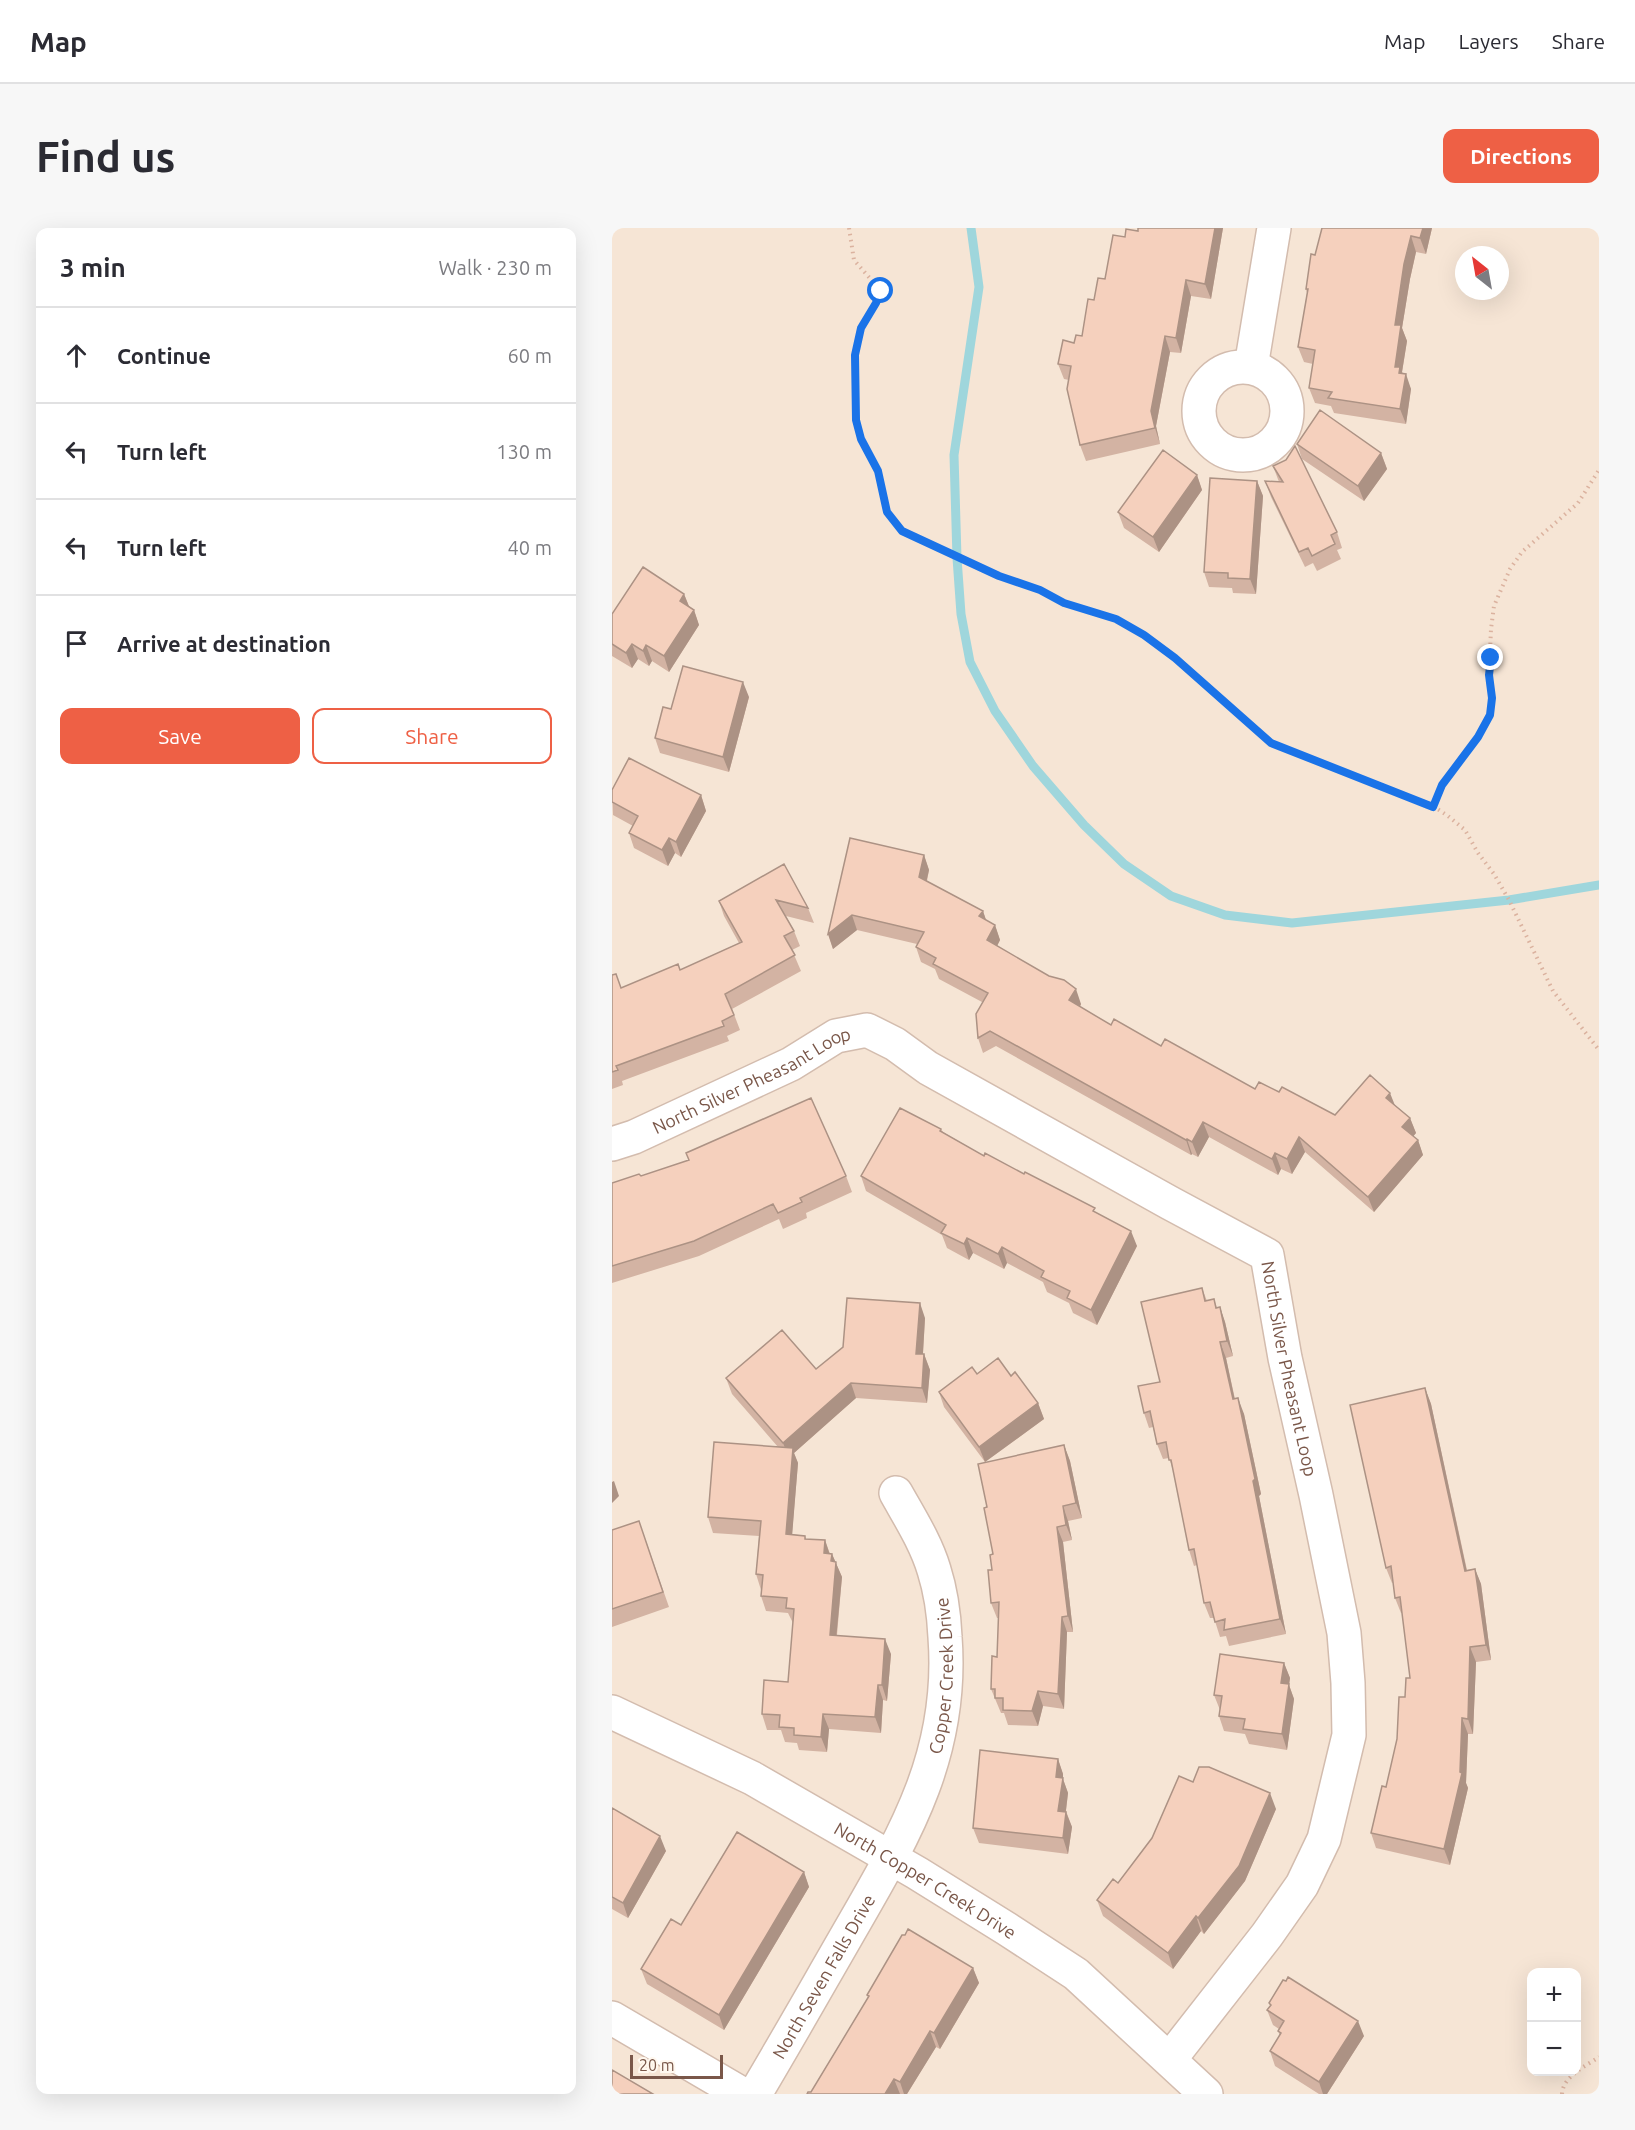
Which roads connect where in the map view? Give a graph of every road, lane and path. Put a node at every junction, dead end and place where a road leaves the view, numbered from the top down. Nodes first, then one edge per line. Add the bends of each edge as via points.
1 (849, 228) edge
2 (1274, 228) edge
3 (1251, 367) dead end
4 (1599, 470) edge
5 (1433, 807) junction
6 (1599, 1050) edge
7 (612, 1144) edge
8 (896, 1493) dead end
9 (612, 1712) edge
10 (891, 1859) junction
11 (612, 2018) edge
12 (1599, 2057) edge
13 (1170, 2059) junction
14 (742, 2094) edge
15 (755, 2094) edge
16 (1206, 2094) edge
17 (1562, 2094) edge

1 - 5 path via 854,260 881,291 861,328 855,355 856,420 878,471 887,512 902,531 1064,603 1116,619 1175,658 1271,743
2 - 3 street
4 - 5 path via 1578,503 1522,552 1510,569 1494,606 1490,715 1442,785
5 - 6 path via 1465,830 1509,900 1553,991
7 - 13 street, North Silver Pheasant Loop via 791,1064 836,1036 867,1030 928,1068 1267,1255 1344,1633 1349,1735 1324,1839 1302,1885
8 - 10 street, Copper Creek Drive via 934,1569 943,1609 947,1661 935,1756
9 - 10 street, North Copper Creek Drive via 752,1778
10 - 13 street, North Copper Creek Drive via 1076,1974
10 - 15 street, North Seven Falls Drive
11 - 14 street
12 - 17 path via 1571,2075
13 - 16 street, North Copper Creek Drive

